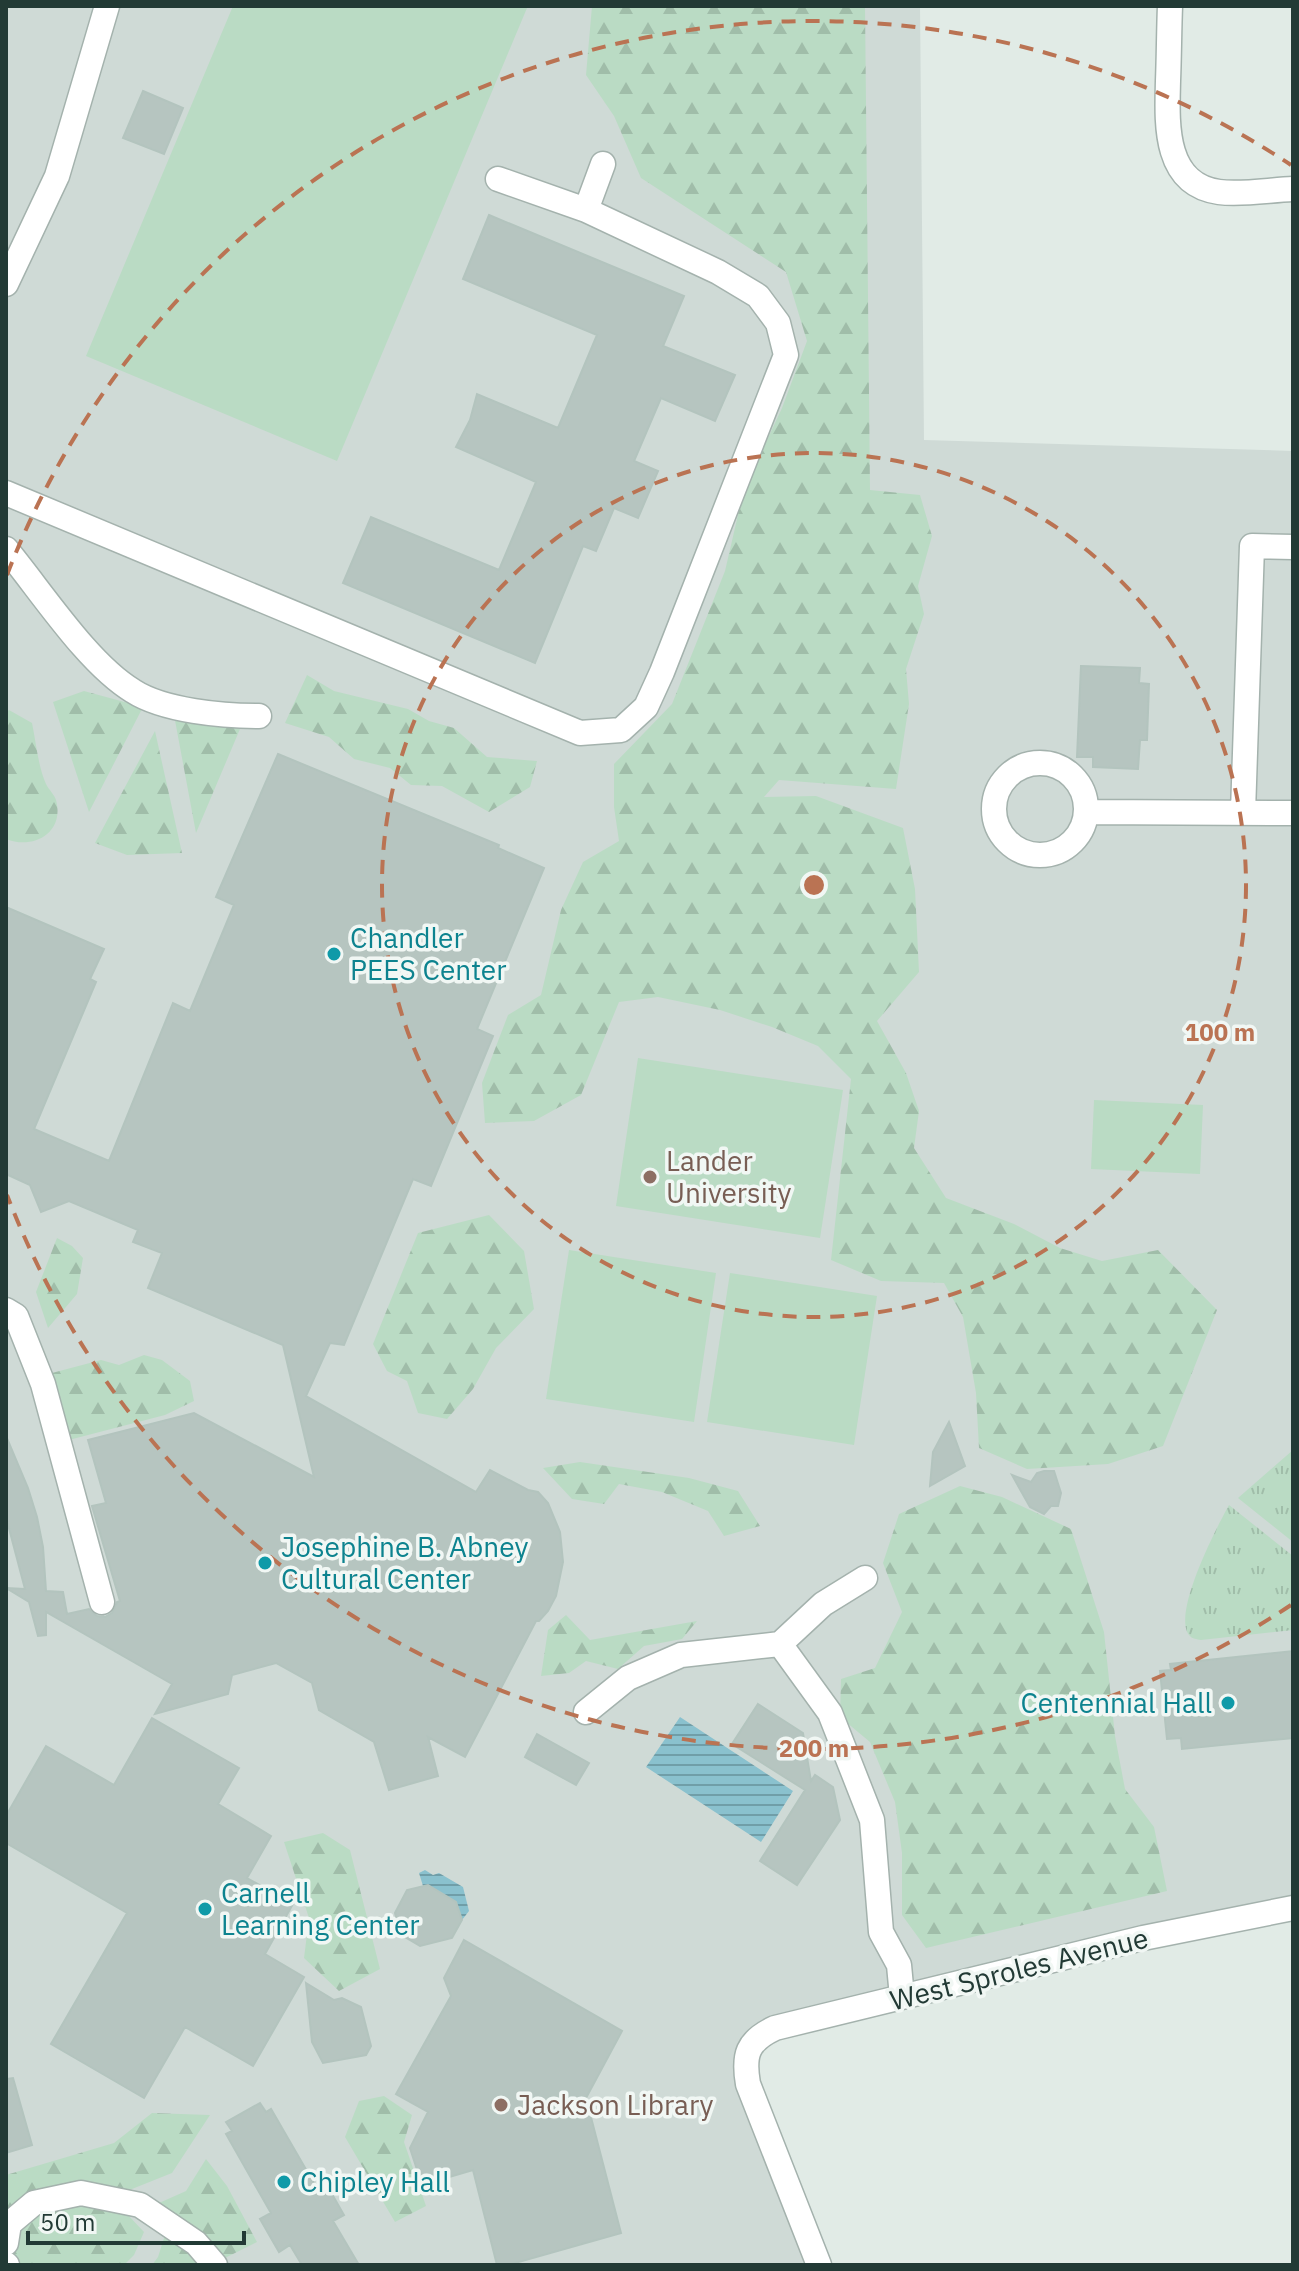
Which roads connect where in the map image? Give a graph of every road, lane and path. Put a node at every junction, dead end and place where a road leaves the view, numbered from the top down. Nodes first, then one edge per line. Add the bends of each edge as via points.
1 (107, 6) edge
2 (1170, 6) edge
3 (603, 164) dead end
4 (498, 179) dead end
5 (1293, 189) edge
6 (586, 210) junction
7 (6, 284) edge
8 (6, 493) edge
9 (1293, 547) edge
10 (6, 549) edge
11 (259, 716) dead end
12 (1087, 812) dead end
13 (1243, 812) junction
14 (1293, 813) edge
15 (6, 1310) edge
16 (865, 1578) dead end
17 (102, 1602) dead end
18 (780, 1644) junction
19 (586, 1712) dead end
20 (1293, 1908) edge
21 (902, 1997) junction
22 (6, 2243) edge
23 (215, 2265) edge
24 (819, 2265) edge

1 - 7 street via 57,176
2 - 5 street via 1167,128 1181,170 1201,187 1220,192
3 - 6 street
4 - 6 street
6 - 8 street via 758,296 778,323 786,355 662,672 646,707 621,730 580,733
9 - 13 street via 1252,546
10 - 11 street via 106,671 134,692 160,703
12 - 13 street
13 - 14 street
15 - 17 street via 16,1316 43,1384
16 - 18 street via 823,1604
18 - 19 street via 681,1655 628,1678
18 - 21 street via 830,1713 872,1820 881,1932 899,1965
20 - 21 street, West Sproles Avenue via 1143,1938
21 - 24 street, West Sproles Avenue via 775,2028 752,2045 744,2065
22 - 23 street via 9,2224 34,2203 81,2193 140,2205 196,2243

